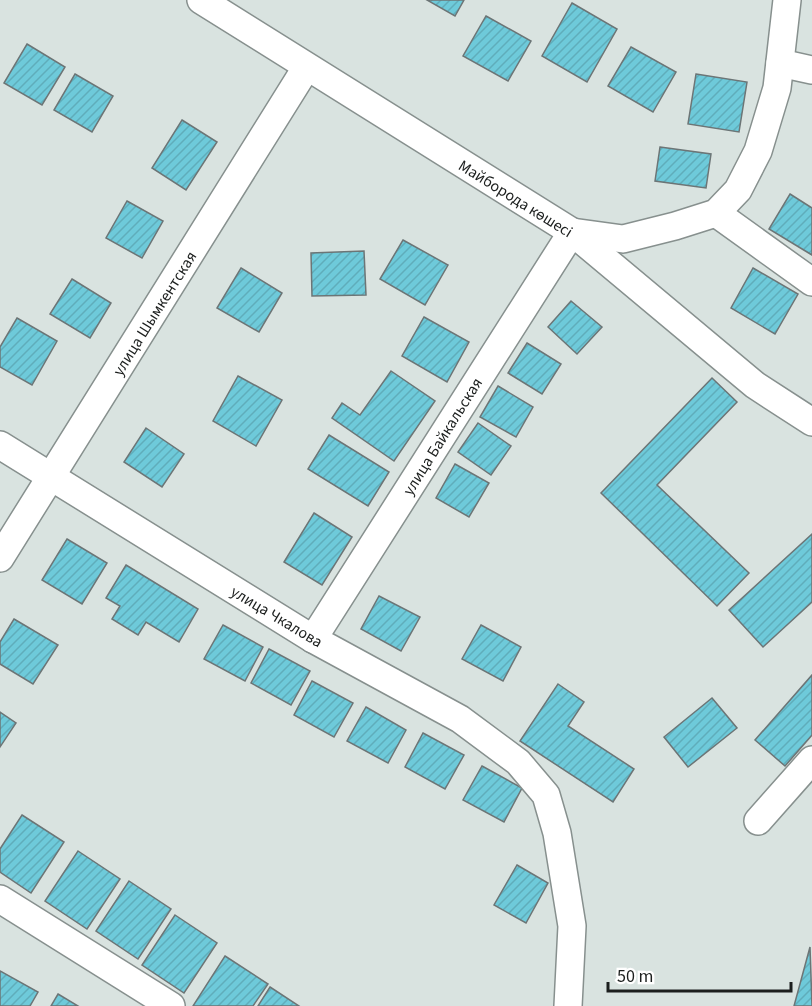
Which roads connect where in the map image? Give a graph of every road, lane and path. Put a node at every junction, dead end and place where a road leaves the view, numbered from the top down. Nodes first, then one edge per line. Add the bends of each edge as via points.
1 (201, 0) edge
2 (787, 0) edge
3 (780, 63) junction
4 (306, 68) junction
5 (812, 69) edge
6 (716, 213) junction
7 (572, 232) junction
8 (812, 282) edge
9 (812, 422) edge
10 (0, 445) edge
11 (51, 479) junction
12 (0, 558) edge
13 (313, 639) junction
14 (812, 760) edge
15 (758, 821) dead end
16 (0, 899) edge
17 (171, 1006) edge
18 (568, 1006) edge

1 - 4 street, Майборода көшесі
2 - 3 street
3 - 5 street
3 - 6 street via 777,88 758,151 738,190
4 - 7 street, Майборода көшесі
4 - 11 street, улица Шымкентская
6 - 7 street via 622,239
6 - 8 street
7 - 9 street, Майборода көшесі via 755,385
7 - 13 street, улица Байкальская
10 - 11 street, улица Чкалова
11 - 12 street, улица Шымкентская
11 - 13 street, улица Чкалова
13 - 18 street, улица Чкалова via 460,719 518,762 546,795 557,833 572,926
14 - 15 street
16 - 17 street

